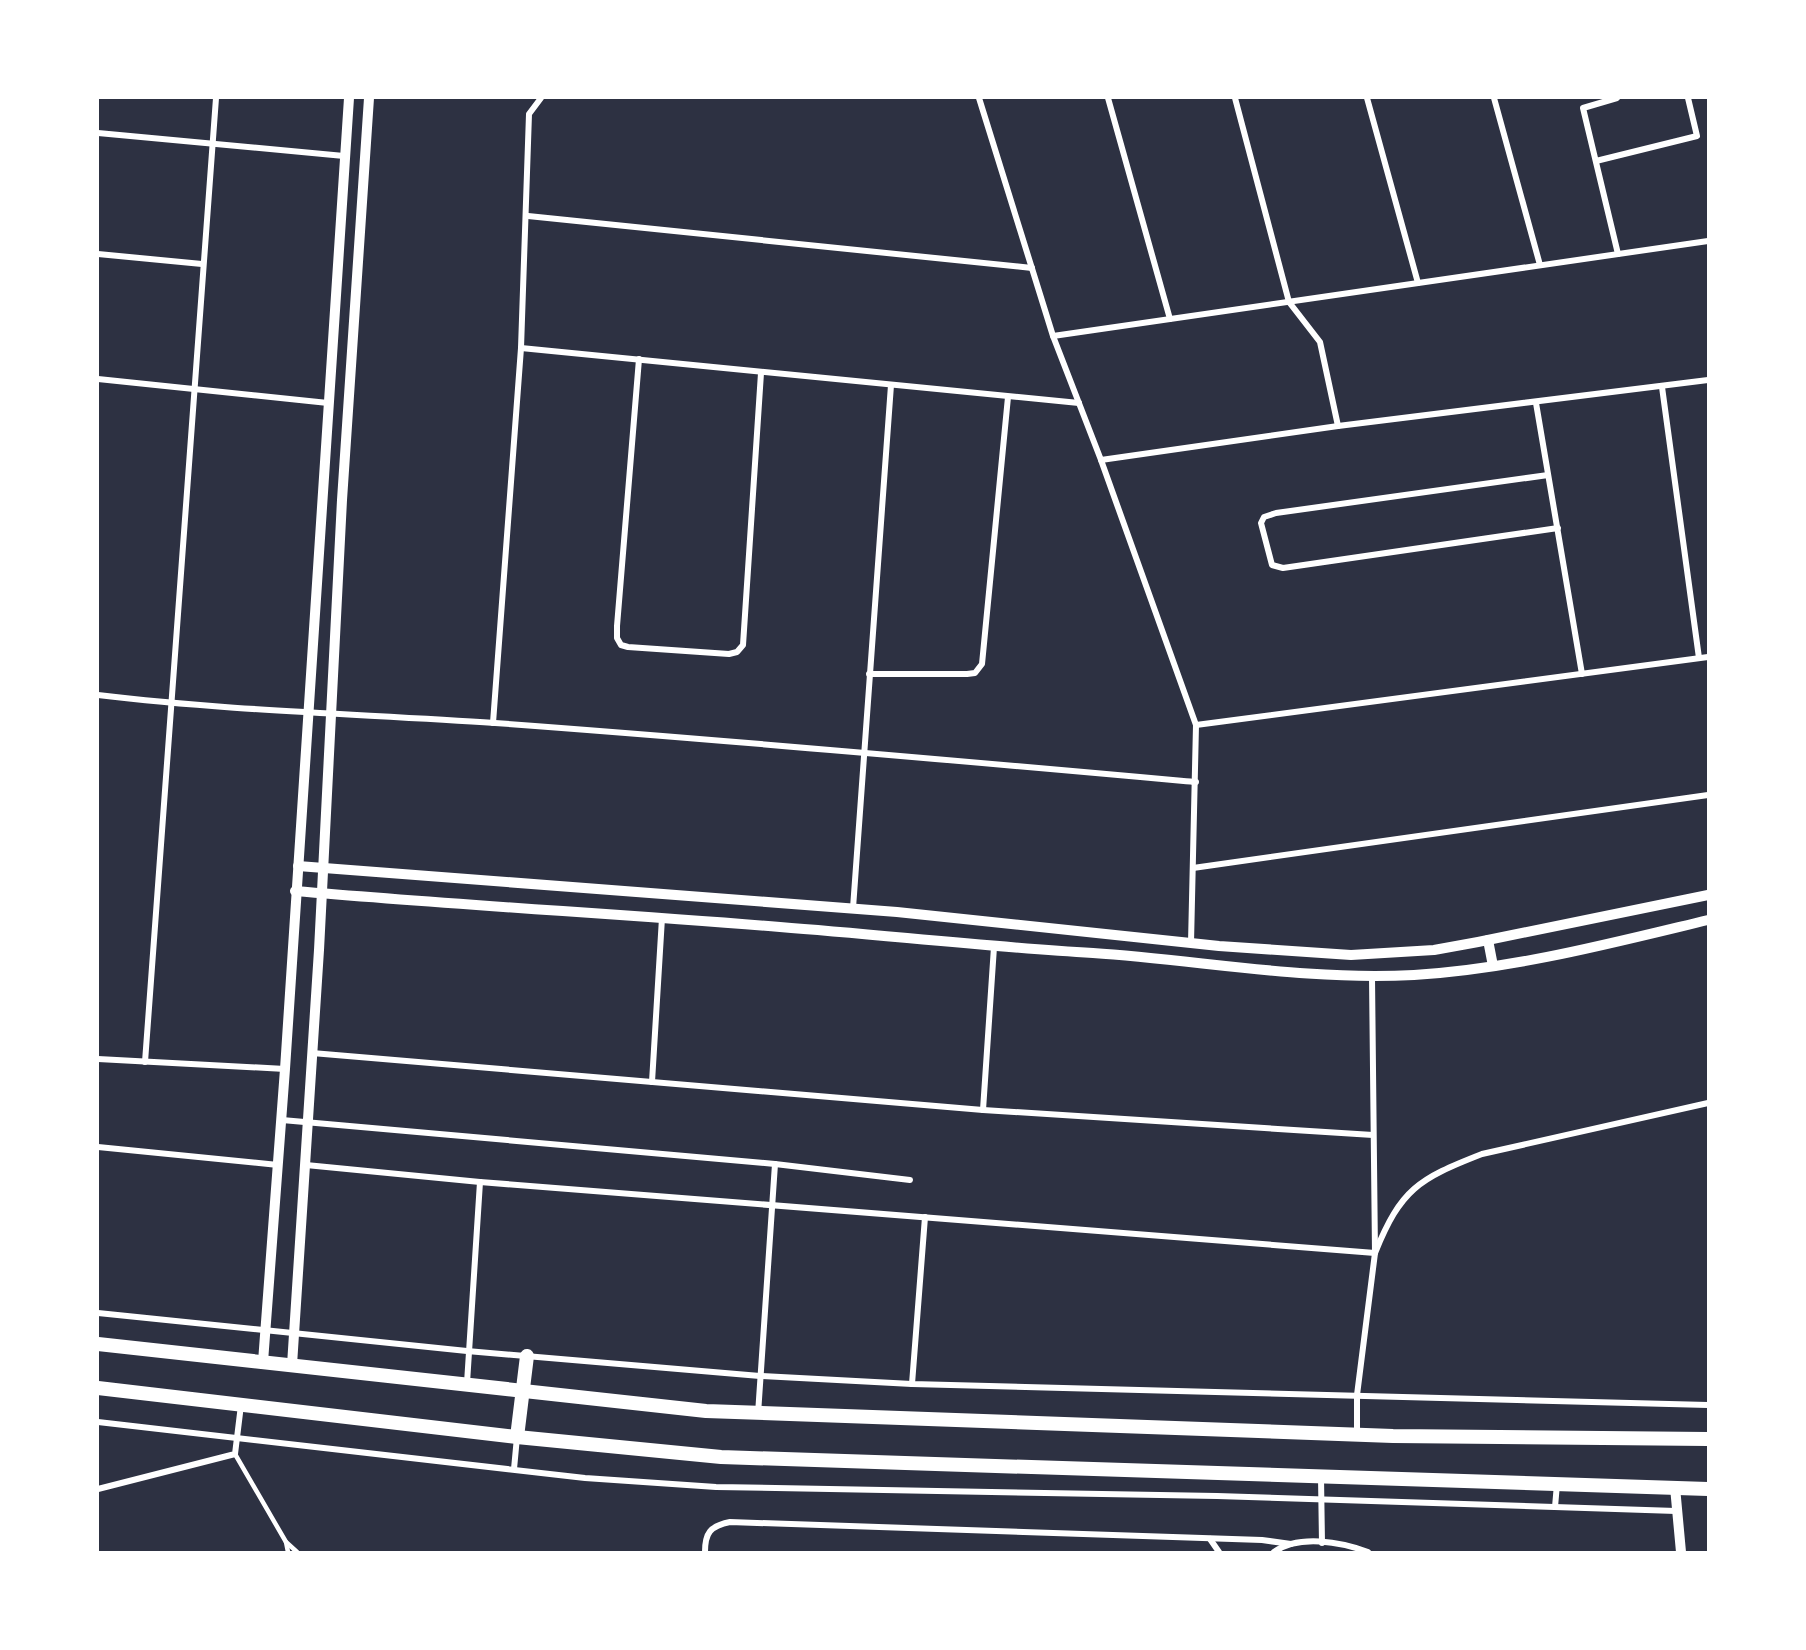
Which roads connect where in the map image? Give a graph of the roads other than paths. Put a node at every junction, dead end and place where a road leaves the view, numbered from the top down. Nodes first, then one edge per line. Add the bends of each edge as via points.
1 (216, 98) edge
2 (350, 98) edge
3 (369, 98) edge
4 (541, 98) edge
5 (979, 98) edge
6 (1108, 98) edge
7 (1235, 98) edge
8 (1367, 98) edge
9 (1494, 98) edge
10 (1617, 98) edge
11 (1688, 98) edge
12 (98, 133) edge
13 (211, 144) junction
14 (344, 156) junction
15 (1596, 161) junction
16 (528, 216) junction
17 (1708, 241) edge
18 (98, 254) edge
19 (1618, 254) junction
20 (202, 264) junction
21 (1540, 265) junction
22 (1032, 267) junction
23 (1418, 283) junction
24 (1289, 302) junction
25 (1170, 319) junction
26 (1053, 336) junction
27 (521, 348) junction
28 (639, 359) junction
29 (761, 373) junction
30 (98, 379) edge
31 (1708, 380) edge
32 (891, 385) junction
33 (1662, 387) junction
34 (192, 391) junction
35 (1008, 397) junction
36 (328, 403) junction
37 (1079, 403) junction
38 (1536, 403) junction
39 (1338, 426) junction
40 (1101, 460) junction
41 (1548, 475) junction
42 (1558, 528) junction
43 (1708, 657) edge
44 (1699, 658) junction
45 (869, 674) junction
46 (1582, 674) junction
47 (98, 695) edge
48 (171, 704) junction
49 (331, 713) junction
50 (310, 714) junction
51 (493, 723) junction
52 (1196, 725) junction
53 (863, 752) junction
54 (1196, 782) junction
55 (1708, 795) edge
56 (298, 866) junction
57 (323, 867) junction
58 (1193, 868) junction
59 (296, 891) junction
60 (322, 893) junction
61 (1708, 895) edge
62 (853, 908) junction
63 (662, 918) junction
64 (1708, 920) edge
65 (1488, 940) junction
66 (1191, 943) junction
67 (994, 947) junction
68 (1493, 966) junction
69 (1372, 977) junction
70 (312, 1053) junction
71 (98, 1059) edge
72 (145, 1062) junction
73 (285, 1069) junction
74 (652, 1082) junction
75 (1708, 1103) edge
76 (983, 1110) junction
77 (282, 1120) junction
78 (307, 1123) junction
79 (1373, 1135) junction
80 (98, 1147) edge
81 (775, 1164) junction
82 (306, 1165) junction
83 (278, 1166) junction
84 (910, 1180) dead end
85 (480, 1182) junction
86 (772, 1204) junction
87 (925, 1217) junction
88 (1375, 1253) junction
89 (98, 1313) edge
90 (267, 1329) junction
91 (295, 1331) junction
92 (98, 1344) edge
93 (467, 1351) junction
94 (527, 1356) junction
95 (263, 1362) junction
96 (292, 1365) junction
97 (760, 1376) junction
98 (467, 1383) junction
99 (912, 1384) junction
100 (98, 1388) edge
101 (523, 1390) junction
102 (1357, 1395) junction
103 (241, 1404) junction
104 (1708, 1405) edge
105 (758, 1414) junction
106 (98, 1422) edge
107 (1357, 1434) junction
108 (238, 1437) junction
109 (517, 1437) junction
110 (1708, 1439) edge
111 (235, 1454) junction
112 (514, 1469) junction
113 (1321, 1476) junction
114 (1557, 1483) junction
115 (1675, 1486) junction
116 (98, 1489) edge
117 (1708, 1489) edge
118 (1321, 1500) junction
119 (1555, 1507) junction
120 (1676, 1511) junction
121 (1210, 1539) junction
122 (286, 1542) junction
123 (1322, 1543) junction
124 (1291, 1544) junction
125 (288, 1552) edge
126 (297, 1552) edge
127 (705, 1552) edge
128 (1219, 1552) edge
129 (1274, 1552) edge
130 (1368, 1552) edge
131 (1681, 1552) edge

1 - 13 street
2 - 14 street
3 - 49 street
4 - 16 street via 529,114
5 - 22 street
6 - 25 street
7 - 24 street
8 - 23 street
9 - 21 street
10 - 15 street via 1582,108
11 - 15 street via 1697,136
12 - 13 street
13 - 14 street
13 - 20 street
14 - 36 street
15 - 19 street
16 - 22 street
16 - 27 street
17 - 19 street
18 - 20 street
19 - 21 street
20 - 34 street
21 - 23 street
22 - 26 street
23 - 24 street
24 - 25 street
24 - 39 street via 1320,342
25 - 26 street
26 - 37 street
27 - 28 street
27 - 51 street
28 - 29 street
28 - 29 street via 616,626 621,645 628,648 729,654 743,645
29 - 32 street
30 - 34 street
31 - 33 street
32 - 35 street
32 - 45 street
33 - 38 street
33 - 44 street
34 - 36 street
34 - 48 street
35 - 37 street
35 - 45 street via 982,664 975,673 967,674
36 - 50 street
37 - 40 street
38 - 39 street
38 - 41 street
39 - 40 street
40 - 52 street
41 - 42 street
41 - 42 street via 1276,513 1264,517 1261,523 1272,565 1283,568
42 - 46 street
43 - 44 street
44 - 46 street
45 - 53 street
46 - 52 street
47 - 48 street
48 - 50 street
48 - 72 street
49 - 50 street
49 - 51 street
49 - 57 street
50 - 56 street
51 - 53 street
52 - 54 street
53 - 54 street
53 - 62 street
54 - 58 street
55 - 58 street
56 - 57 street
56 - 59 street
57 - 60 street
57 - 62 street
58 - 66 street
59 - 60 street
59 - 73 street
60 - 63 street
60 - 70 street
61 - 65 street
62 - 66 street
63 - 67 street
63 - 74 street
64 - 68 street
65 - 66 street via 1434,950 1351,955
65 - 68 street
67 - 69 street
67 - 76 street
68 - 69 street
69 - 79 street
70 - 74 street
70 - 78 street
71 - 72 street
72 - 73 street
73 - 77 street
74 - 76 street
75 - 88 street via 1482,1154 1448,1167 1409,1190 1388,1220
76 - 79 street
77 - 78 street
77 - 83 street
78 - 81 street
78 - 82 street
79 - 88 street
80 - 83 street
81 - 84 street
81 - 86 street
82 - 85 street
82 - 91 street
83 - 90 street
85 - 86 street
85 - 93 street
86 - 87 street
86 - 97 street
87 - 88 street
87 - 99 street
88 - 102 street
89 - 90 street
90 - 91 street
90 - 95 street
91 - 93 street
91 - 96 street
92 - 95 main road
93 - 94 street
93 - 98 street
94 - 97 street
94 - 101 main road
95 - 96 main road
96 - 98 main road
97 - 99 street
97 - 105 street
98 - 101 main road
99 - 102 street
100 - 103 main road
101 - 105 main road
101 - 109 main road
102 - 104 street
102 - 107 street
103 - 108 street
103 - 109 main road
105 - 107 main road
106 - 108 street
107 - 110 main road
108 - 111 street
108 - 112 street
109 - 112 street
109 - 113 main road via 721,1457
111 - 116 street
111 - 122 lane
112 - 118 street via 716,1487
113 - 114 main road
113 - 118 street
114 - 115 main road
114 - 119 street
115 - 117 main road
115 - 120 street
118 - 119 street
118 - 123 street
119 - 120 street
120 - 131 street
121 - 124 street
121 - 127 street via 730,1522 711,1529 705,1537
121 - 128 street
122 - 125 lane
122 - 126 lane
123 - 124 street
123 - 130 street
124 - 129 street

